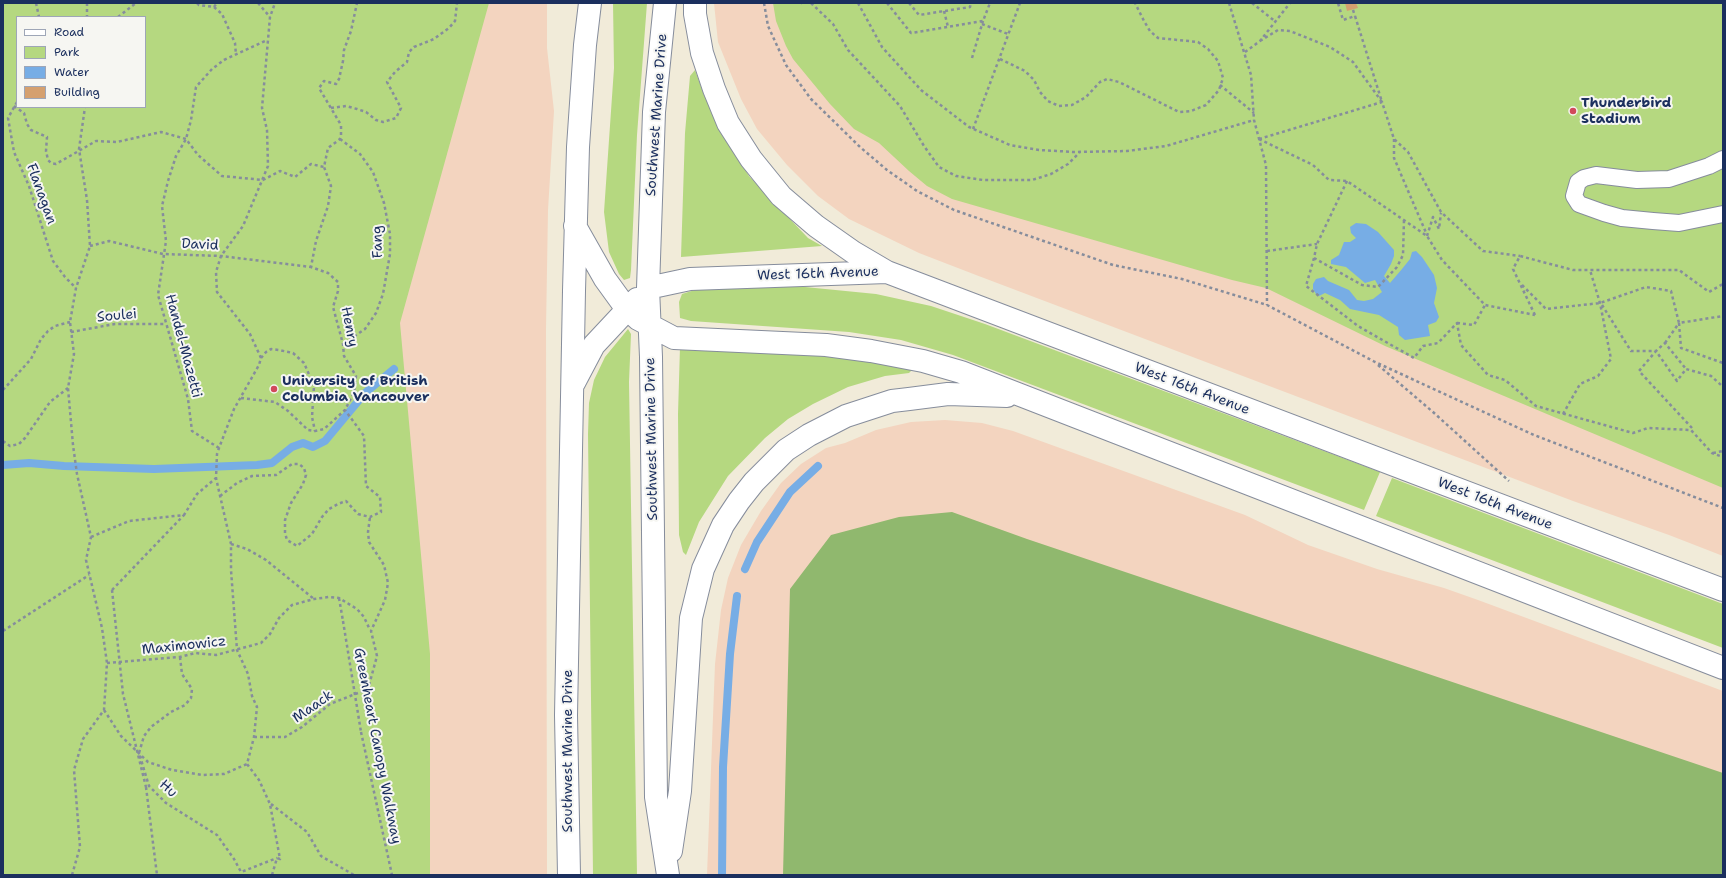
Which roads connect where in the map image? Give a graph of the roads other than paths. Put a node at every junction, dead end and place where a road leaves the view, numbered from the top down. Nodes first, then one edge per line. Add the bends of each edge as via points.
1 (590, 3) edge
2 (665, 3) edge
3 (695, 3) edge
4 (1723, 159) edge
5 (1723, 214) edge
6 (575, 226) junction
7 (887, 272) junction
8 (648, 288) junction
9 (626, 308) junction
10 (650, 326) junction
11 (572, 385) junction
12 (1024, 397) junction
13 (1723, 590) edge
14 (1723, 668) edge
15 (668, 874) edge
16 (569, 875) edge

1 - 6 main road, Southwest Marine Drive via 585,45
2 - 8 main road, Southwest Marine Drive via 654,112
3 - 7 main road via 702,53 714,89 728,123 751,159 781,196 816,226
4 - 5 lane via 1668,179 1637,180 1596,175 1578,182 1574,196 1579,204 1604,213 1653,222 1679,222
6 - 9 main road via 605,279
6 - 11 main road, Southwest Marine Drive
7 - 8 main road, West 16th Avenue via 690,279
7 - 13 main road, West 16th Avenue
8 - 9 main road
8 - 10 main road, Southwest Marine Drive
9 - 10 main road
9 - 11 main road via 594,345
10 - 12 main road via 674,338 826,345 923,361 961,372
10 - 15 main road, Southwest Marine Drive via 656,797
11 - 16 main road, Southwest Marine Drive via 566,715
12 - 14 main road
12 - 15 main road via 948,394 892,401 867,408 808,435 786,450 739,501 723,525 703,569 691,618 680,791

